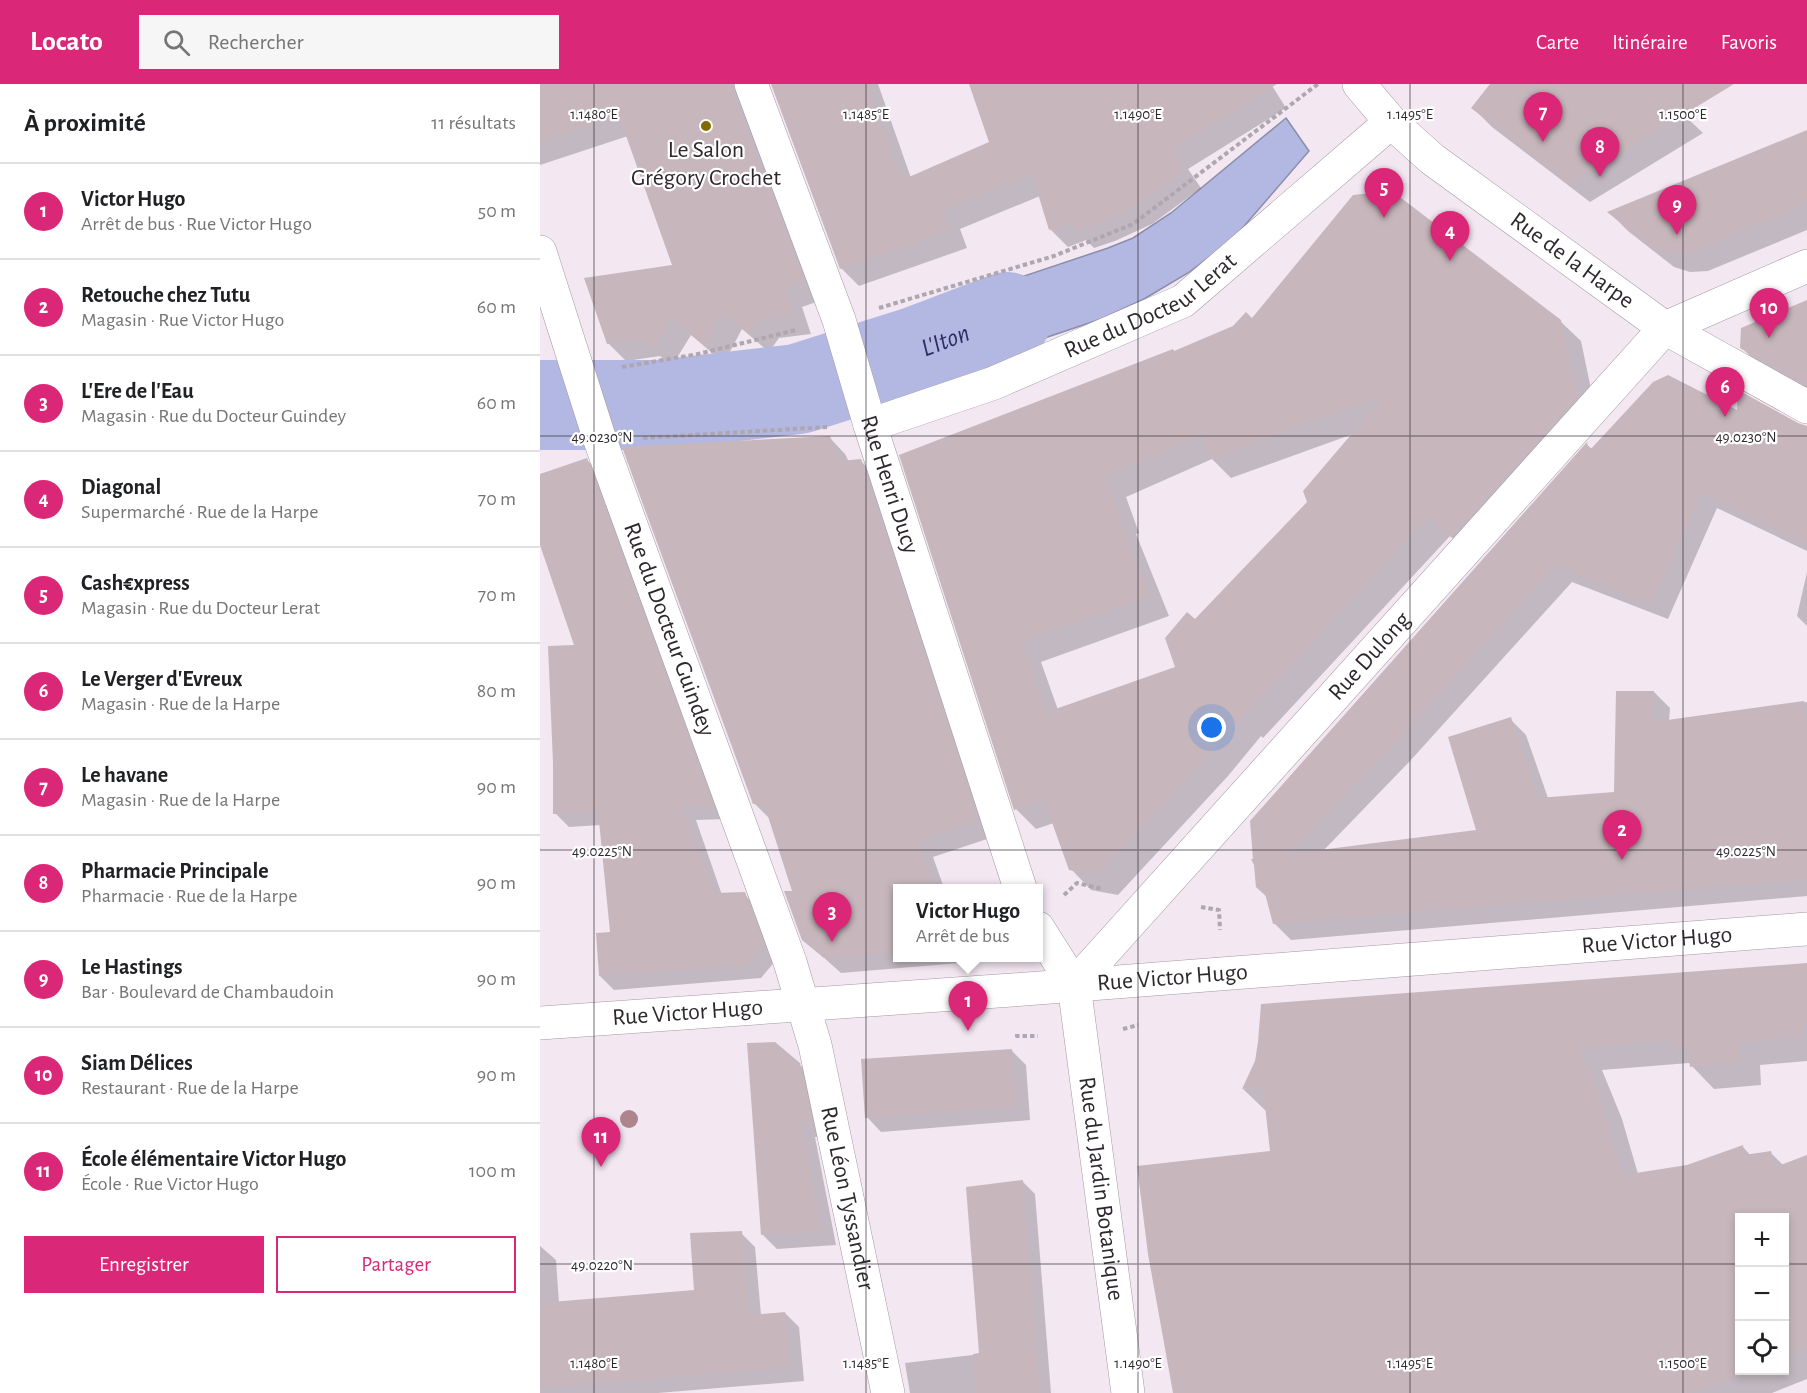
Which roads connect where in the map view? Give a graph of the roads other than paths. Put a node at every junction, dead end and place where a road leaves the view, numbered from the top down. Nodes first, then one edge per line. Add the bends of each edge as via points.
1 (752, 84) edge
2 (1359, 84) edge
3 (1391, 122) junction
4 (540, 252) edge
5 (1807, 266) edge
6 (1665, 328) junction
7 (1807, 407) edge
8 (870, 425) junction
9 (1019, 884) edge
10 (1807, 929) edge
11 (1043, 936) edge
12 (1074, 985) junction
13 (804, 1004) junction
14 (540, 1023) edge
15 (888, 1393) edge
16 (1128, 1393) edge

1 - 8 street, Rue Henri Ducy via 839,320
2 - 3 street, Rue de la Harpe
3 - 6 street, Rue de la Harpe via 1432,159
3 - 8 street, Rue du Docteur Lerat via 1183,301 994,383
4 - 13 street, Rue du Docteur Guindey via 600,441
5 - 6 street
6 - 7 street, Rue de la Harpe
6 - 12 street, Rue Dulong
8 - 9 street, Rue Henri Ducy
10 - 12 street, Rue Victor Hugo
11 - 12 street
12 - 13 street, Rue Victor Hugo
12 - 16 street, Rue du Jardin Botanique
13 - 14 street, Rue Victor Hugo
13 - 15 street, Rue Léon Tyssandier

